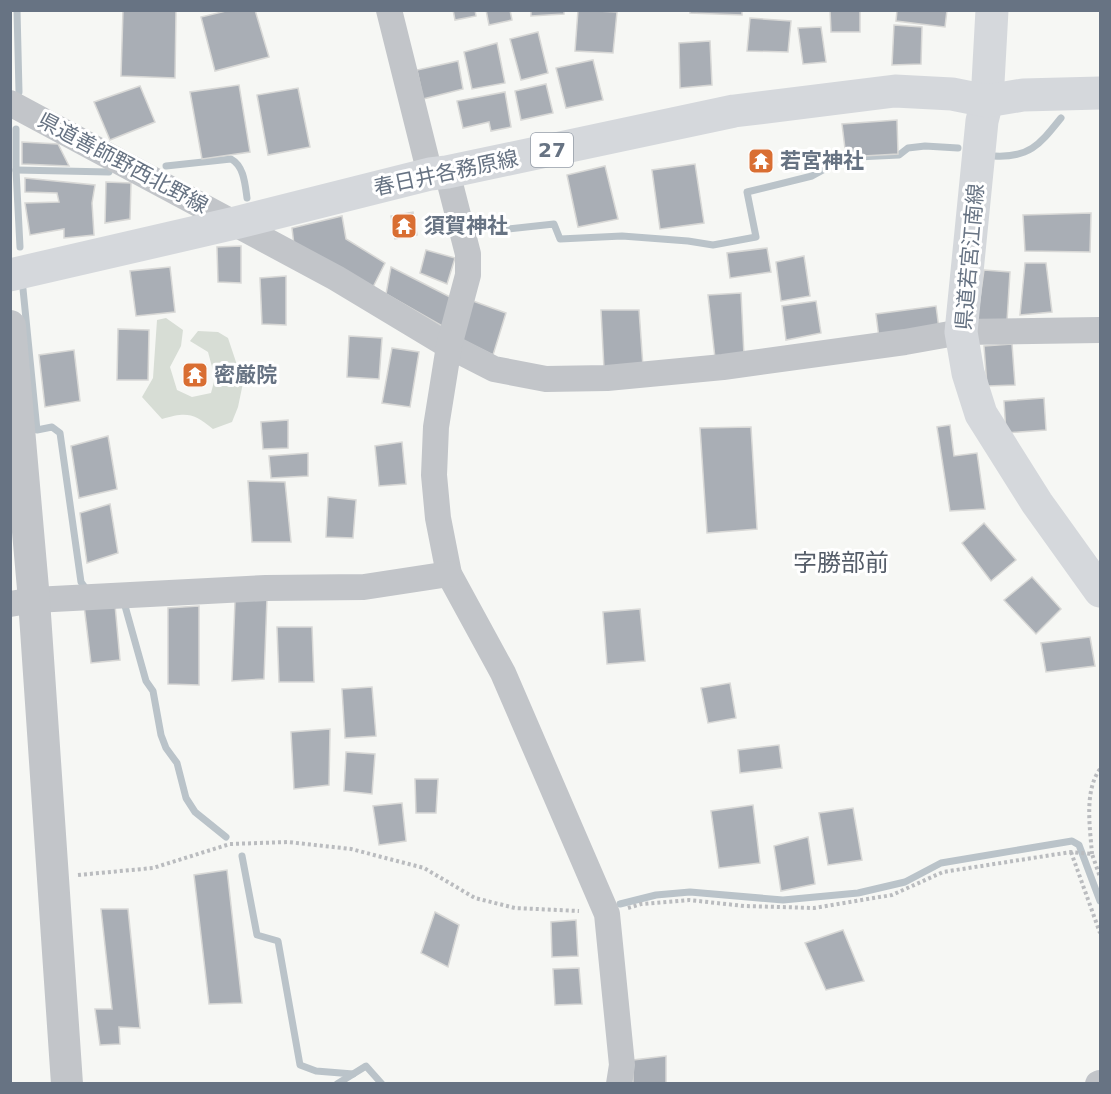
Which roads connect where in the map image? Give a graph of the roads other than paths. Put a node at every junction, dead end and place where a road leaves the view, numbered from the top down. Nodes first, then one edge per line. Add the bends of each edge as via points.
1 (389, 10) edge
2 (992, 10) edge
3 (1101, 93) edge
4 (987, 100) junction
5 (10, 103) edge
6 (439, 173) junction
7 (235, 223) junction
8 (10, 275) edge
9 (10, 326) edge
10 (1101, 330) edge
11 (961, 332) junction
12 (449, 346) junction
13 (448, 574) junction
14 (1101, 591) edge
15 (22, 602) edge
16 (67, 1083) edge
17 (620, 1083) edge

1 - 6 street
2 - 4 main road, 県道若宮江南線
3 - 4 main road, 春日井各務原線 / 27 via 1023,94
4 - 6 main road, 春日井各務原線 / 27 via 895,91 734,111
4 - 11 main road, 県道若宮江南線
5 - 7 street, 県道善師野西北野線
6 - 7 main road, 春日井各務原線 / 27
6 - 12 street via 468,254 468,274
7 - 8 main road, 春日井各務原線 / 27
7 - 12 street, 県道善師野西北野線
9 - 15 street
10 - 11 street, 県道善師野西北野線
11 - 12 street, 県道善師野西北野線 via 723,367 546,380 494,369
11 - 14 main road, 県道若宮江南線 via 981,414 1036,502
12 - 13 street via 436,427 434,476
13 - 15 street via 364,587 266,588
13 - 17 street via 503,674 607,914 622,1065
15 - 16 street via 54,877

